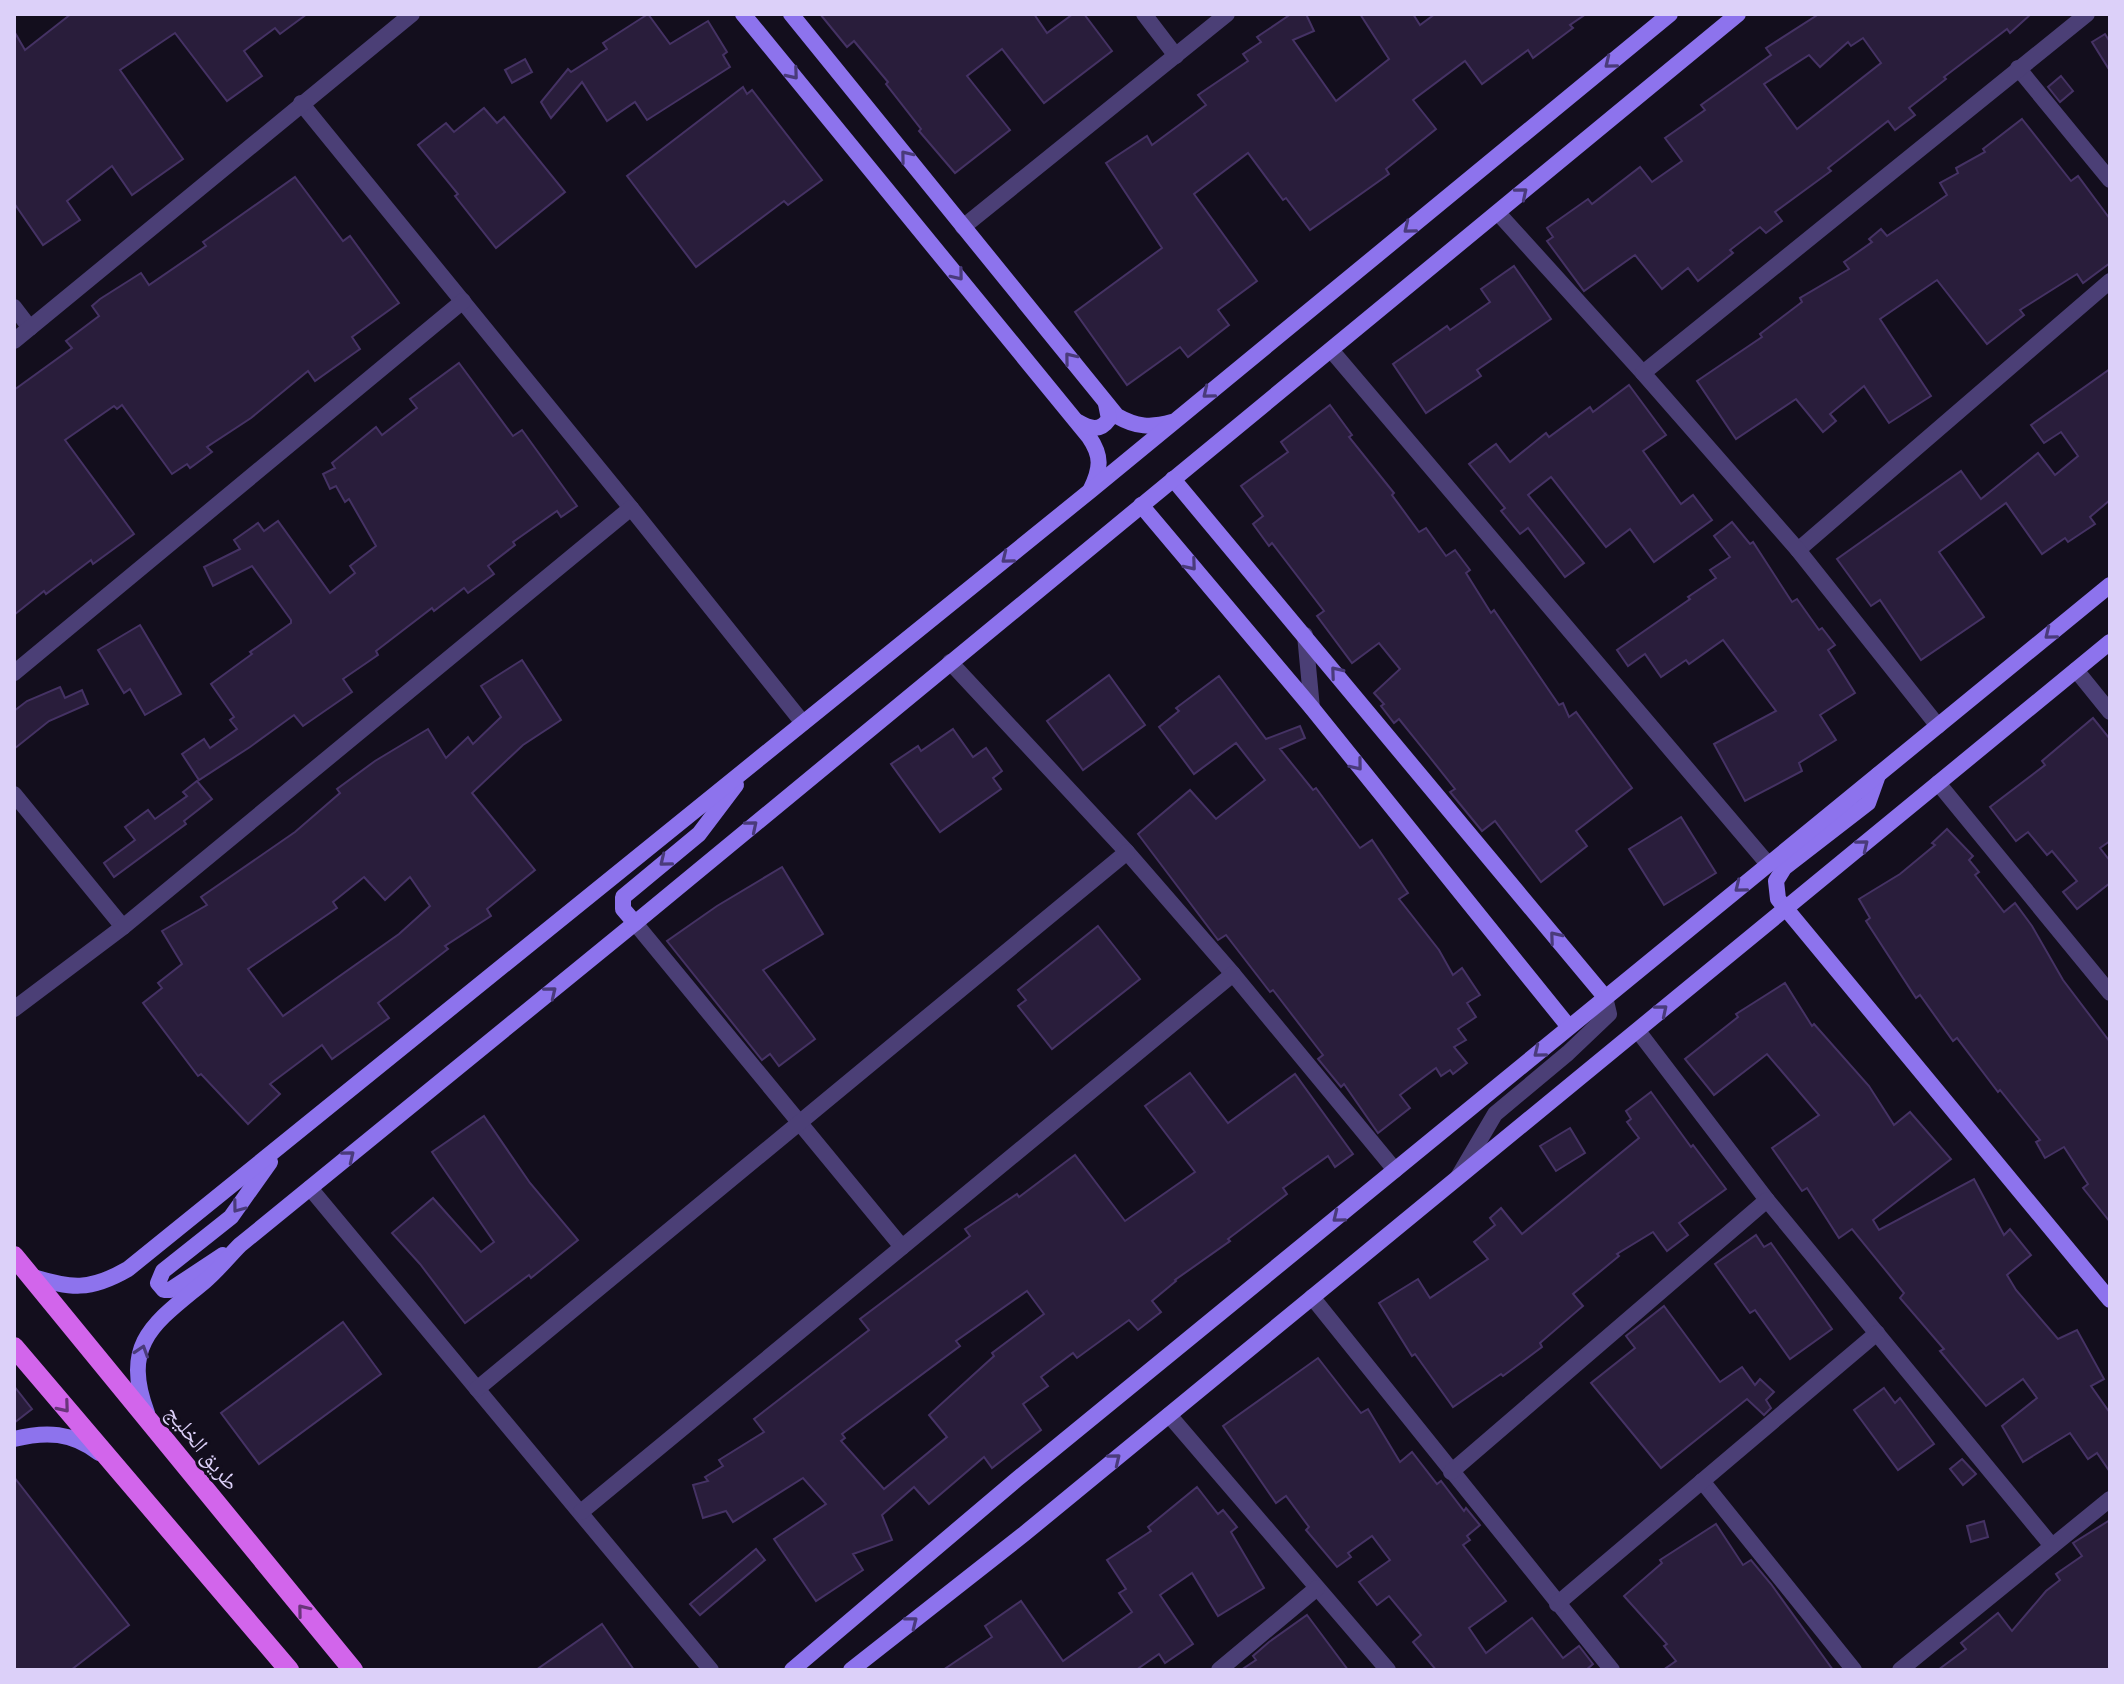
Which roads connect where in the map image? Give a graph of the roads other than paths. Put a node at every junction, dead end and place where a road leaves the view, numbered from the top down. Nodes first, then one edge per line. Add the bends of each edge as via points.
1 (412, 14) edge
2 (743, 14) edge
3 (791, 14) edge
4 (1144, 14) edge
5 (1227, 14) edge
6 (1670, 14) edge
7 (2087, 14) edge
8 (1733, 17) edge
9 (1176, 56) junction
10 (2018, 68) junction
11 (301, 103) junction
12 (2110, 180) edge
13 (1498, 213) junction
14 (963, 227) junction
15 (2110, 281) edge
16 (463, 301) junction
17 (14, 307) edge
18 (30, 328) junction
19 (14, 341) edge
20 (1331, 350) junction
21 (1643, 373) junction
22 (1104, 400) junction
23 (1076, 421) junction
24 (1174, 422) junction
25 (1173, 479) junction
26 (1090, 491) junction
27 (1141, 505) junction
28 (631, 508) junction
29 (1798, 550) junction
30 (2110, 585) edge
31 (1305, 635) junction
32 (2110, 642) edge
33 (950, 662) junction
34 (2076, 670) junction
35 (14, 673) edge
36 (1312, 708) junction
37 (2110, 712) edge
38 (803, 723) junction
39 (1938, 726) junction
40 (754, 762) junction
41 (1878, 774) junction
42 (1938, 783) junction
43 (14, 794) edge
44 (1127, 852) junction
45 (1768, 864) junction
46 (1785, 909) junction
47 (635, 923) junction
48 (123, 927) junction
49 (1233, 974) junction
50 (2110, 993) edge
51 (1605, 997) junction
52 (14, 1009) edge
53 (1569, 1027) junction
54 (1638, 1031) junction
55 (799, 1123) junction
56 (283, 1144) junction
57 (1395, 1170) junction
58 (1457, 1178) junction
59 (310, 1188) junction
60 (1767, 1200) junction
61 (240, 1245) junction
62 (902, 1247) junction
63 (14, 1256) edge
64 (30, 1276) junction
65 (1312, 1297) junction
66 (2110, 1300) edge
67 (1877, 1333) junction
68 (14, 1347) edge
69 (477, 1389) junction
70 (1169, 1415) junction
71 (152, 1426) junction
72 (14, 1439) edge
73 (108, 1460) junction
74 (1451, 1472) junction
75 (1702, 1481) junction
76 (2110, 1499) edge
77 (581, 1512) junction
78 (2052, 1546) junction
79 (1317, 1588) junction
80 (1557, 1604) junction
81 (289, 1670) edge
82 (353, 1670) edge
83 (711, 1670) edge
84 (792, 1670) edge
85 (851, 1670) edge
86 (1219, 1670) edge
87 (1388, 1670) edge
88 (1612, 1670) edge
89 (1854, 1670) edge
90 (1900, 1670) edge

1 - 11 street
2 -> 23 street
14 -> 3 street
4 - 9 street
5 - 9 street
6 -> 24 street
7 - 10 street
13 -> 8 street
9 - 14 street
10 - 12 street
10 - 21 street
11 - 16 street
11 - 18 street
13 - 20 street
13 - 21 street
22 -> 14 street
15 - 29 street
16 - 28 street
16 - 35 street
17 - 18 street
18 - 19 street
20 - 25 street
20 - 45 street
21 - 29 street
22 - 23 street via 1109,419 1104,427
22 - 24 street via 1130,423 1145,427
23 - 26 street via 1100,459
24 - 26 street
25 - 27 street
25 - 31 street
26 -> 38 street
27 - 33 street
27 -> 36 street
28 - 38 street
28 - 48 street
29 - 39 street
30 -> 39 street
31 - 36 street
51 -> 31 street
32 - 34 street
33 - 44 street
47 -> 33 street
34 - 37 street
34 - 42 street
36 -> 53 street
38 - 40 street
39 - 41 street
40 -> 47 street via 699,834 623,897 623,909
40 - 56 street
41 - 45 street
41 - 46 street via 1868,803 1784,868 1776,881
46 -> 42 street
42 - 50 street
43 - 48 street
44 - 49 street
44 - 55 street
45 -> 51 street
54 -> 46 street
46 - 66 street
47 - 55 street
59 -> 47 street
48 - 52 street
49 - 57 street
49 - 62 street
51 - 53 street
51 - 58 street via 1609,1014 1495,1114
53 -> 57 street
54 - 58 street
54 - 60 street
55 - 62 street
55 - 69 street
56 -> 61 street via 231,1217 163,1271 158,1283 170,1290
56 - 64 street via 107,1282 61,1286
57 -> 84 street
58 - 65 street
59 - 61 street
59 - 69 street
60 - 67 street
60 - 74 street
71 -> 61 street via 136,1376 150,1330
62 - 77 street
63 - 64 main road, طريق الخليج
64 - 71 main road, طريق الخليج
65 - 70 street
65 - 74 street
67 - 75 street
67 - 78 street
68 -> 73 main road
69 - 77 street
70 - 79 street
85 -> 70 street
82 -> 71 main road, طريق الخليج
72 - 73 street via 70,1436
73 - 81 main road
74 - 80 street
75 - 80 street
75 - 89 street
76 - 78 street
77 - 83 street
78 - 90 street
79 - 86 street
79 - 87 street
80 - 88 street

